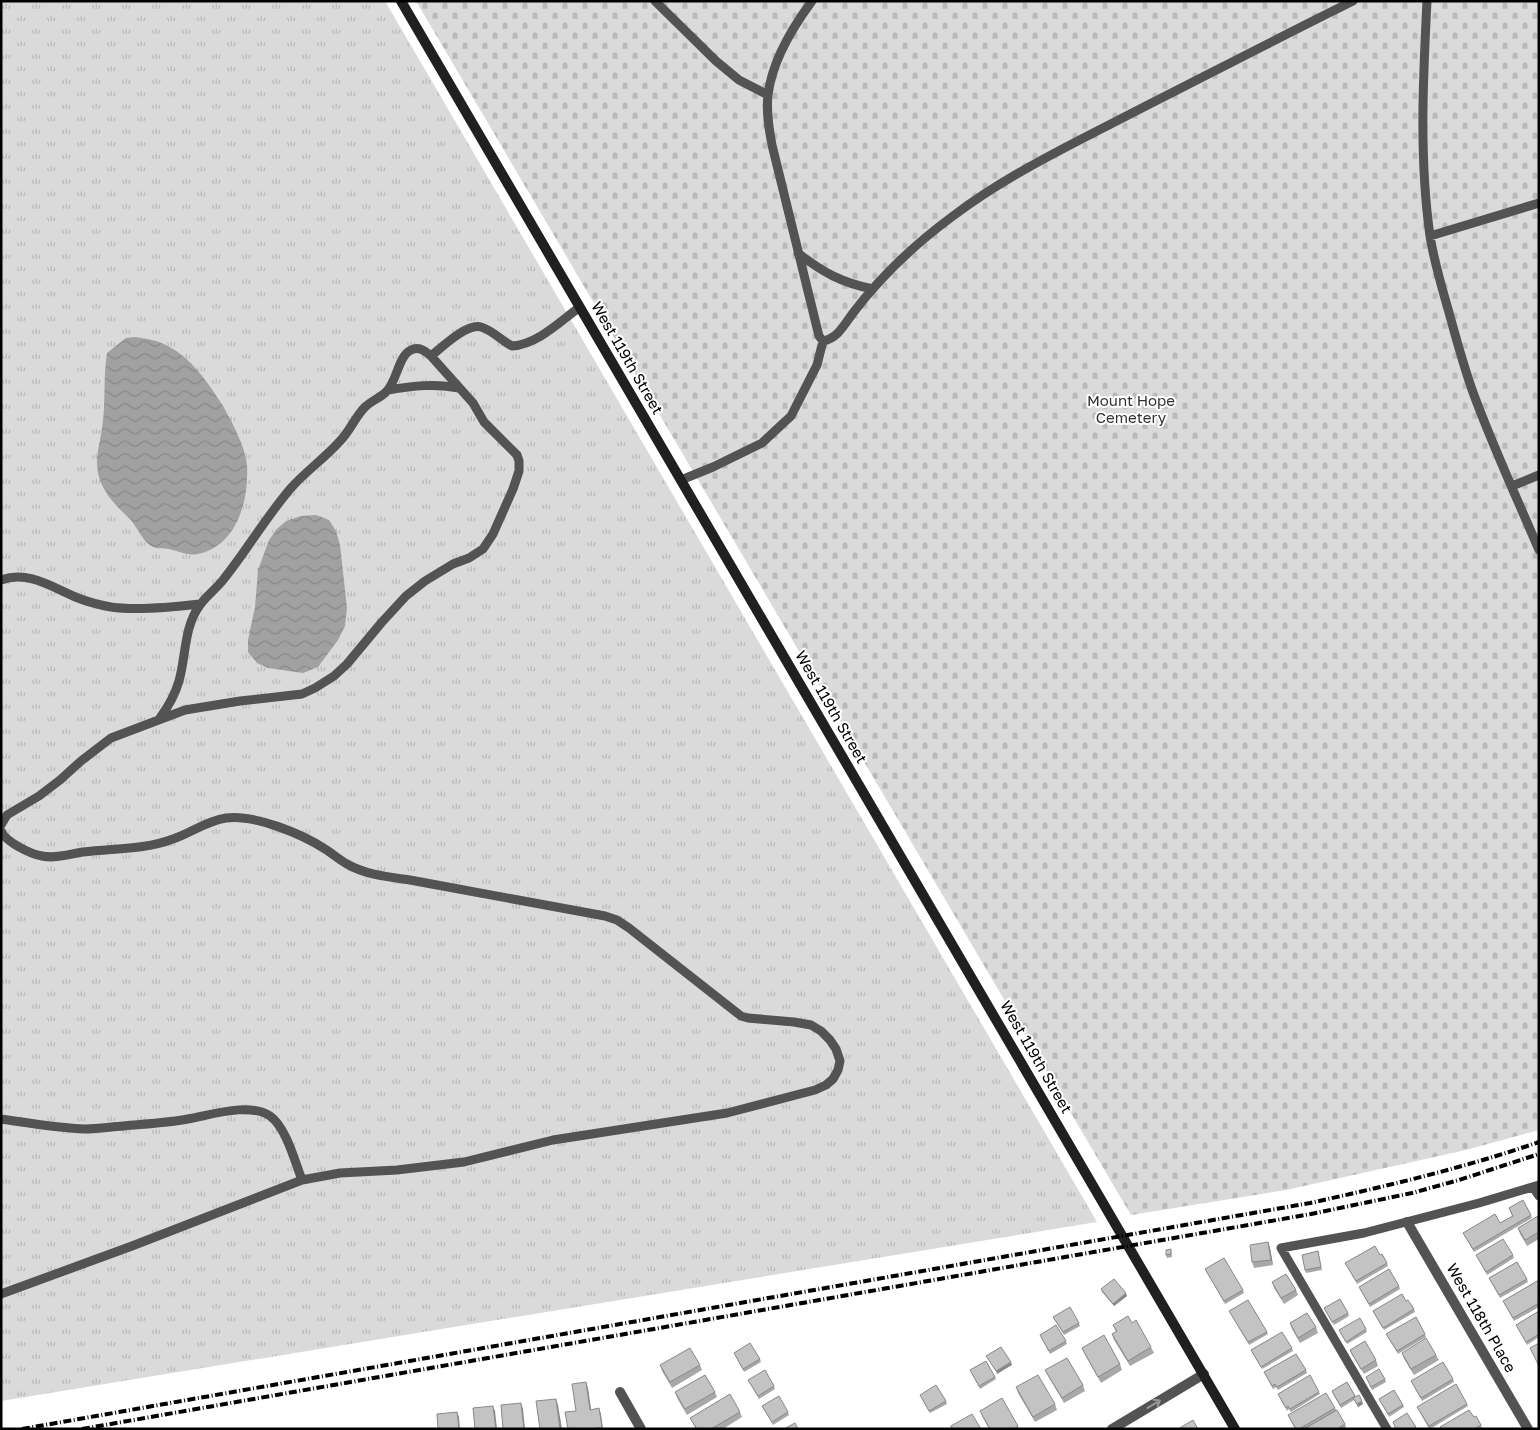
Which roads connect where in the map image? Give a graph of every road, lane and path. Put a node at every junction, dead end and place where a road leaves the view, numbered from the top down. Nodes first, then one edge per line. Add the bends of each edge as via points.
1 (401, 1) edge
2 (655, 1) edge
3 (812, 1) edge
4 (1353, 1) edge
5 (1427, 1) edge
6 (768, 95) junction
7 (1539, 203) edge
8 (1430, 236) junction
9 (798, 253) junction
10 (873, 289) junction
11 (580, 307) junction
12 (823, 340) junction
13 (431, 356) junction
14 (459, 388) junction
15 (388, 390) junction
16 (1539, 475) edge
17 (681, 480) junction
18 (1512, 486) junction
19 (1539, 550) edge
20 (1, 580) edge
21 (200, 604) junction
22 (160, 718) junction
23 (1, 825) edge
24 (1, 831) edge
25 (1, 1119) edge
26 (302, 1180) junction
27 (1536, 1186) edge
28 (1539, 1196) edge
29 (1407, 1222) junction
30 (1, 1294) edge
31 (1204, 1374) junction
32 (620, 1392) dead end
33 (641, 1429) edge
34 (1112, 1429) edge
35 (1236, 1429) edge
36 (1387, 1429) edge
37 (1528, 1429) edge

1 - 11 street, West 119th Street
2 - 6 lane via 716,61 739,80
3 - 6 lane via 784,46
4 - 10 lane via 1078,141 973,201 899,260
5 - 8 lane via 1424,130
6 - 9 lane via 772,145
7 - 8 lane
8 - 18 lane via 1465,367
9 - 10 lane via 836,279
9 - 12 lane via 819,336
10 - 12 lane via 838,334
11 - 13 lane via 528,343 512,346 481,327 473,327
11 - 17 street, West 119th Street
12 - 17 lane via 817,365 792,416 762,443
13 - 14 lane
13 - 15 lane via 423,349 410,350
14 - 15 lane via 415,386
14 - 22 lane via 484,422 517,455 519,462 513,489 493,534 483,548 425,581 406,596 347,664 315,688 302,694 204,706
15 - 21 lane via 366,406 342,440 291,489 223,580
16 - 18 lane
17 - 31 street, West 119th Street
18 - 19 lane
20 - 21 lane via 10,577 37,580 77,598 113,608 172,608
21 - 22 lane via 187,636 178,683
22 - 23 lane via 111,738 39,796 7,815
24 - 26 lane via 12,843 40,856 53,857 136,848 174,839 212,821 240,817 292,832 362,871 605,916 629,928 741,1016 811,1025 821,1031 836,1049 840,1061 833,1079 826,1086 728,1113 553,1140 464,1162
25 - 26 lane via 86,1129 185,1120 244,1109 259,1111 274,1119 286,1138
26 - 30 lane
27 - 28 lane
27 - 29 lane
29 - 36 lane via 1281,1248
29 - 37 street, West 118th Place
34 -> 31 street
31 - 35 street, West 119th Street
32 - 33 street

